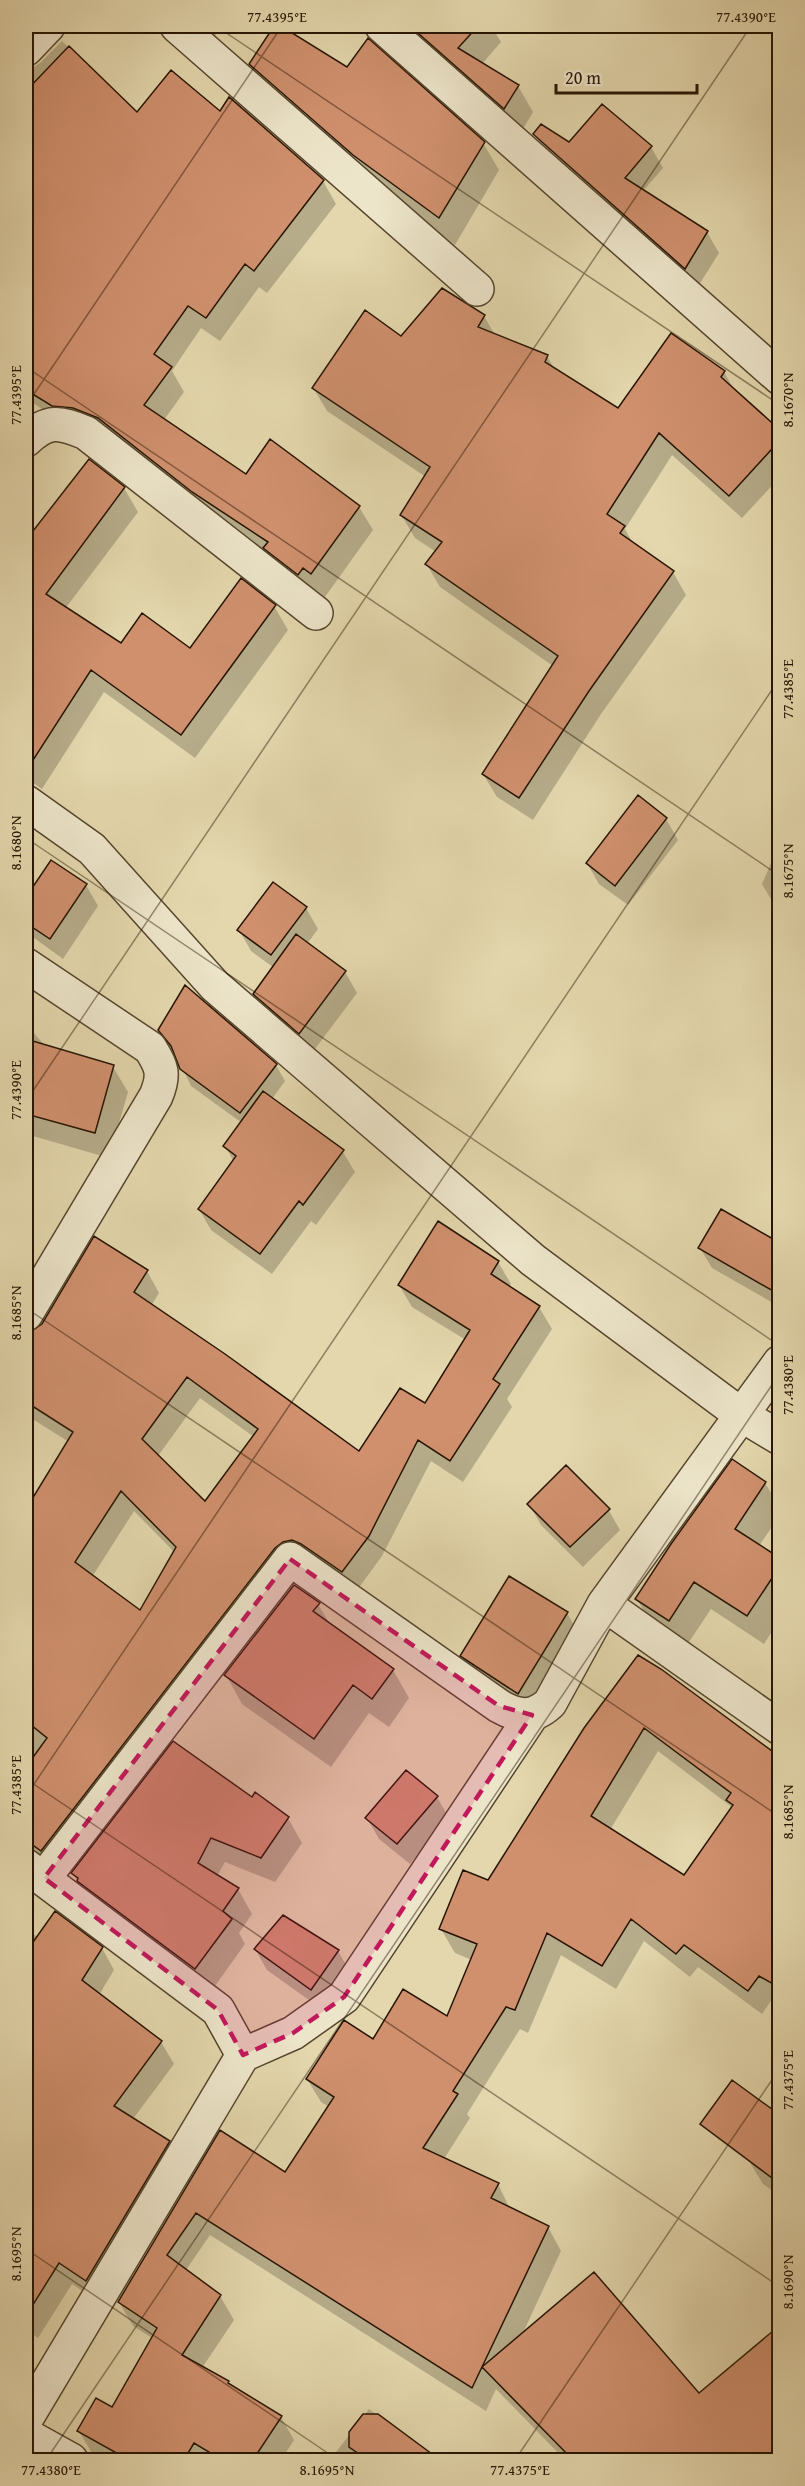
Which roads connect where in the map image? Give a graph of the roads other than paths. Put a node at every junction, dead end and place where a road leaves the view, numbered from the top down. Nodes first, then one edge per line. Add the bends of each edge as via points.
1 (48, 26) edge
2 (382, 26) edge
3 (190, 30) edge
4 (26, 49) edge
5 (477, 289) dead end
6 (780, 378) edge
7 (26, 440) edge
8 (316, 613) dead end
9 (26, 801) edge
10 (26, 965) edge
11 (26, 1314) edge
12 (780, 1362) edge
13 (740, 1414) junction
14 (780, 1438) edge
15 (604, 1604) junction
16 (532, 1715) junction
17 (780, 1728) edge
18 (35, 1872) edge
19 (243, 2055) junction
20 (26, 2419) edge
21 (26, 2435) edge
22 (71, 2460) edge

1 - 4 street
2 - 6 street
3 - 5 street
7 - 8 street via 37,429 52,424 67,425 86,434
9 - 13 street via 92,849 215,986 524,1253
10 - 11 street via 150,1048 161,1066 161,1084
12 - 13 street
13 - 14 street
13 - 15 street
15 - 16 street via 549,1703
15 - 17 street
16 - 18 street via 522,1716 499,1706 290,1559
16 - 19 street via 344,1997 293,2032
18 - 19 street via 218,2010
19 - 20 street
21 - 22 street

